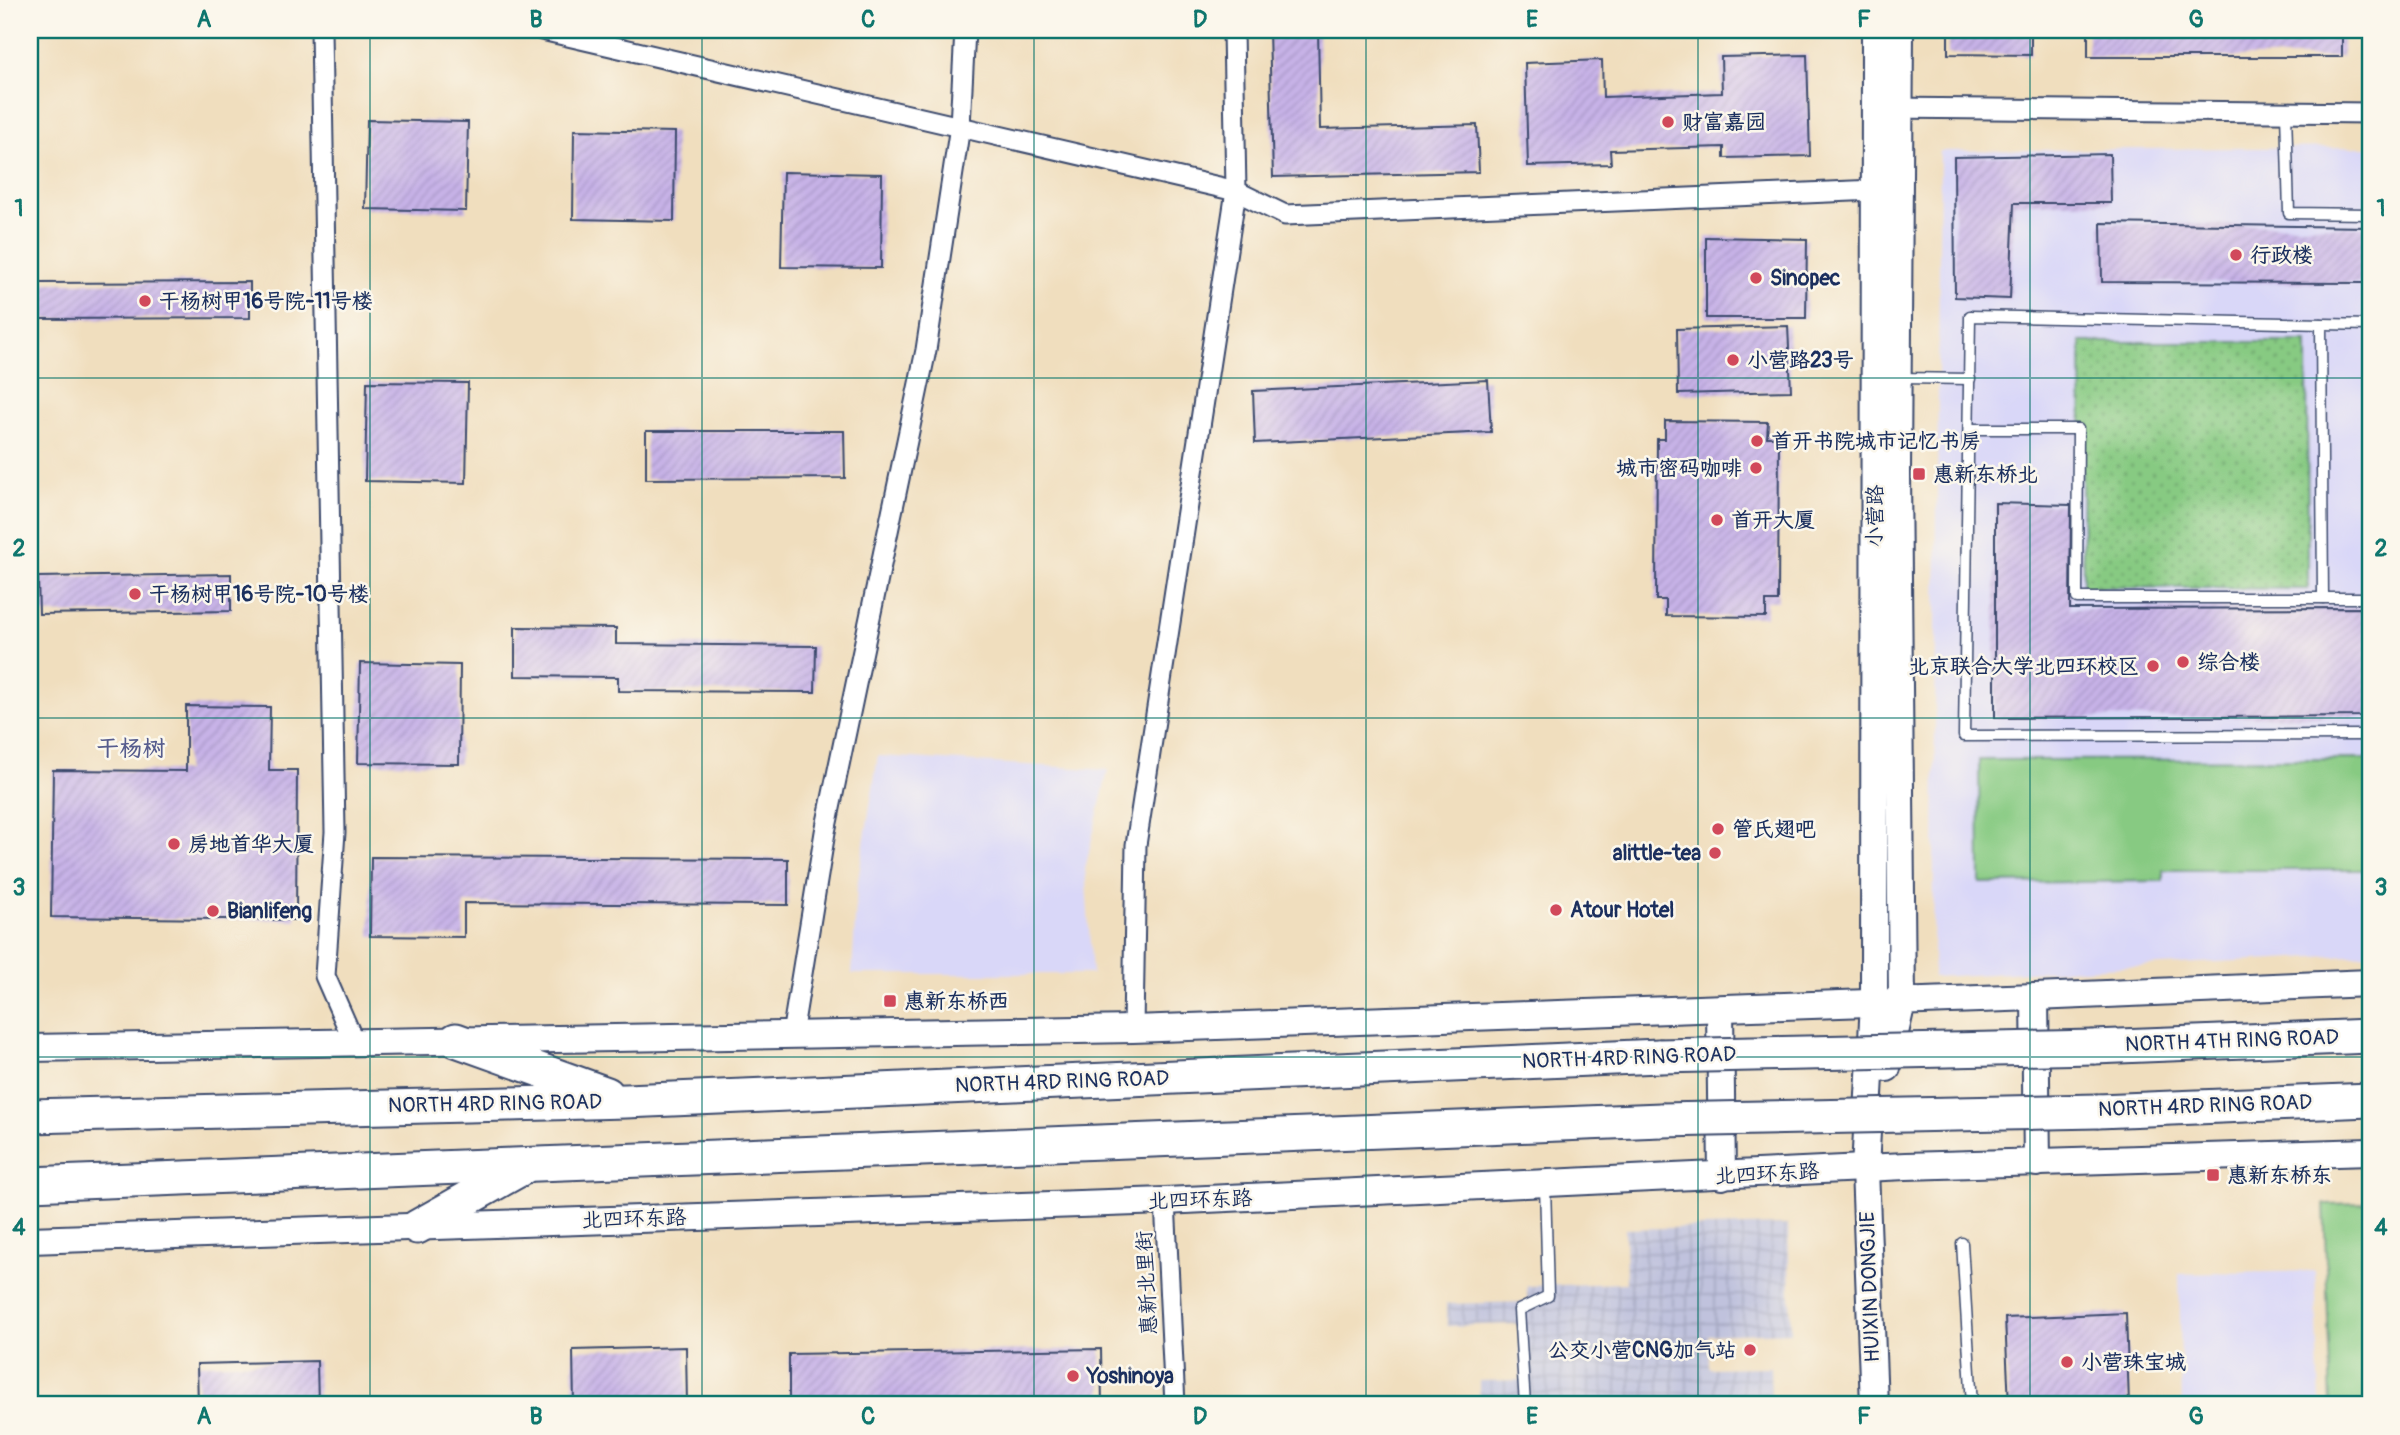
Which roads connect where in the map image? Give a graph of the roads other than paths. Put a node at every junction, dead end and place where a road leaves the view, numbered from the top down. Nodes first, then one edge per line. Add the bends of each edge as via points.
1 (321, 30) edge
2 (542, 30) edge
3 (965, 30) edge
4 (1233, 30) edge
5 (1875, 30) edge
6 (1900, 30) edge
7 (1888, 108) junction
8 (2286, 112) junction
9 (2370, 113) edge
10 (960, 126) junction
11 (1899, 162) junction
12 (1876, 190) junction
13 (1236, 191) junction
14 (2370, 214) edge
15 (2321, 324) junction
16 (2370, 325) edge
17 (1897, 378) junction
18 (1970, 379) junction
19 (1969, 429) junction
20 (2323, 598) junction
21 (2370, 598) edge
22 (2370, 735) edge
23 (2370, 983) edge
24 (2035, 997) junction
25 (1874, 1002) junction
26 (1902, 1002) junction
27 (1720, 1009) junction
28 (1133, 1029) junction
29 (792, 1035) junction
30 (2370, 1035) edge
31 (456, 1041) junction
32 (355, 1044) junction
33 (2094, 1047) joint
34 (30, 1048) edge
35 (2370, 1100) edge
36 (626, 1101) junction
37 (30, 1116) edge
38 (2370, 1152) edge
39 (2038, 1163) junction
40 (528, 1165) junction
41 (1865, 1169) junction
42 (1722, 1176) junction
43 (30, 1184) edge
44 (1545, 1184) junction
45 (1166, 1201) junction
46 (417, 1227) junction
47 (30, 1240) edge
48 (1962, 1243) dead end
49 (1175, 1405) edge
50 (1525, 1405) edge
51 (1874, 1405) edge
52 (1972, 1405) edge

1 - 32 street via 335,832 325,976
2 - 10 street
3 - 10 street
4 - 13 street
5 - 7 street, 小营路
6 - 7 street, 小营路
7 - 8 street
7 - 11 street, 小营路
7 - 12 street, 小营路
8 - 9 street
8 - 14 lane via 2289,213
10 - 13 street
10 - 29 street via 926,351 825,832
11 - 12 street
11 - 17 street, 小营路
12 - 13 street via 1285,215
12 - 25 street, 小营路
13 - 28 street via 1136,845
15 - 16 lane
15 - 18 lane via 1970,316
15 - 20 lane
17 - 18 lane
17 - 26 street, 小营路
18 - 19 lane
19 - 20 lane via 2078,429 2077,598
19 - 22 lane via 1964,736
20 - 21 lane
23 - 24 street
24 - 26 street
24 - 39 street
25 - 26 street
25 - 27 street
25 - 41 street, 小营路
26 - 41 street, 小营路
27 - 28 street
27 - 42 street
28 - 29 street
29 - 31 street
30 - 33 highway, NORTH 4TH RING ROAD
31 - 32 street
31 - 36 highway
32 - 34 street
33 - 36 highway, NORTH 4RD RING ROAD, bridge via 1659,1056
35 - 40 highway, NORTH 4RD RING ROAD, bridge via 1661,1120
36 - 37 highway, NORTH 4RD RING ROAD
38 - 39 street, 北四环东路
39 - 41 street, 北四环东路
40 - 43 highway
40 - 46 highway
41 - 42 street, 北四环东路
41 - 51 street, HUIXIN DONGJIE
42 - 44 street, 北四环东路
44 - 45 street, 北四环东路
44 - 50 lane via 1548,1296 1519,1310
45 - 46 street, 北四环东路
45 - 49 street, 惠新北里街
46 - 47 street, 北四环东路
48 - 52 lane

